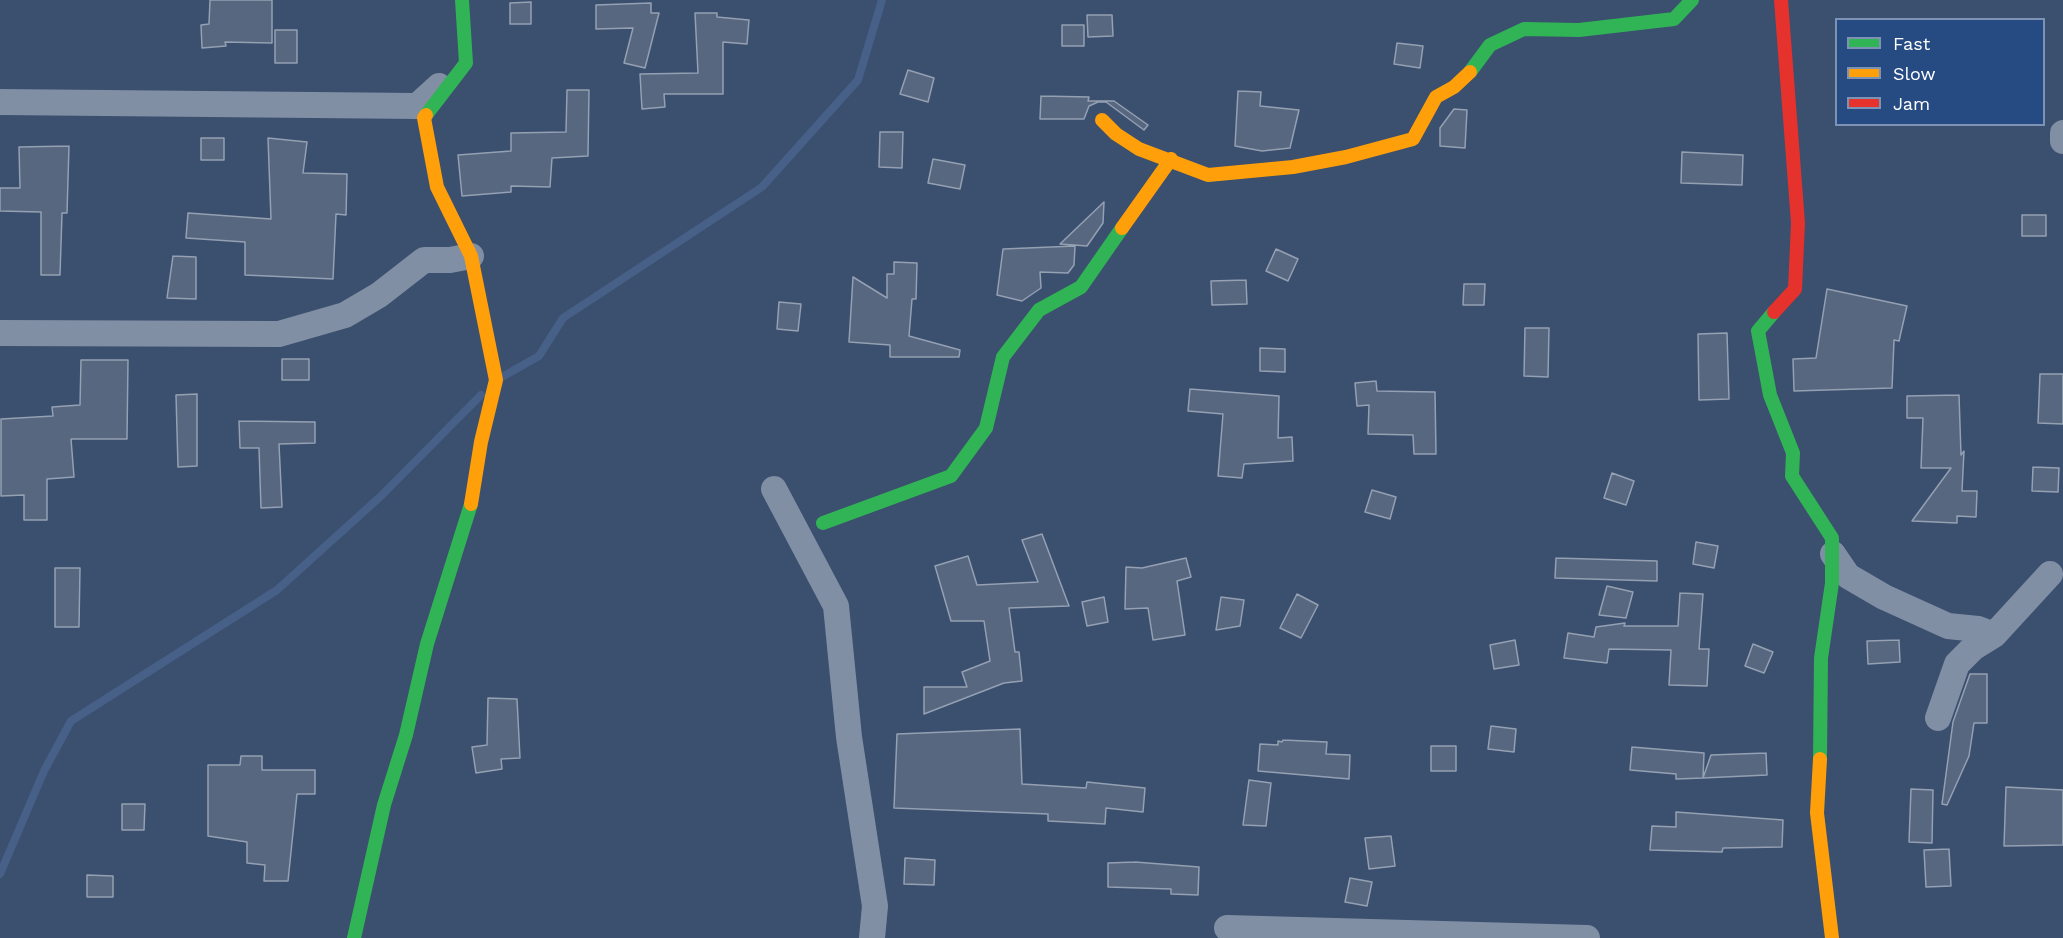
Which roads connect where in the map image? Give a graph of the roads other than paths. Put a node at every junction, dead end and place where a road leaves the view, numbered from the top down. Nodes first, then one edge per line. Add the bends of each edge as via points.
1 (462, 0) edge
2 (1692, 0) edge
3 (1782, 1) edge
4 (466, 63) junction
5 (0, 102) edge
6 (1102, 120) dead end
7 (2063, 133) edge
8 (2063, 141) edge
9 (1171, 159) junction
10 (471, 255) junction
11 (0, 333) edge
12 (774, 489) dead end
13 (823, 523) dead end
14 (1833, 554) junction
15 (2050, 574) dead end
16 (1994, 636) junction
17 (1938, 718) dead end
18 (1227, 928) dead end
19 (354, 938) edge
20 (872, 938) edge
21 (1587, 938) edge
22 (1832, 938) edge

1 - 4 street
2 - 9 street via 1674,19 1579,30 1524,29 1490,45 1454,87 1436,98 1413,139 1398,145 1304,165 1221,175 1208,175
3 - 14 street via 1798,223 1795,289 1758,331 1770,395 1793,453 1792,476 1826,526
4 - 5 street via 417,106
4 - 10 street via 424,118 437,187
6 - 9 street via 1139,149
7 - 8 street
9 - 13 street via 1081,287 1039,310 1002,357 986,428 951,476
10 - 11 street via 424,261 345,315 279,334
10 - 19 street via 496,380 480,442 470,512 427,644
12 - 20 street via 836,606 849,737 875,906
14 - 16 street via 1848,576 1884,597 1948,626 1978,629
14 - 22 street via 1821,658 1817,813
15 - 16 street
16 - 17 street via 1973,648 1957,664
18 - 21 street

